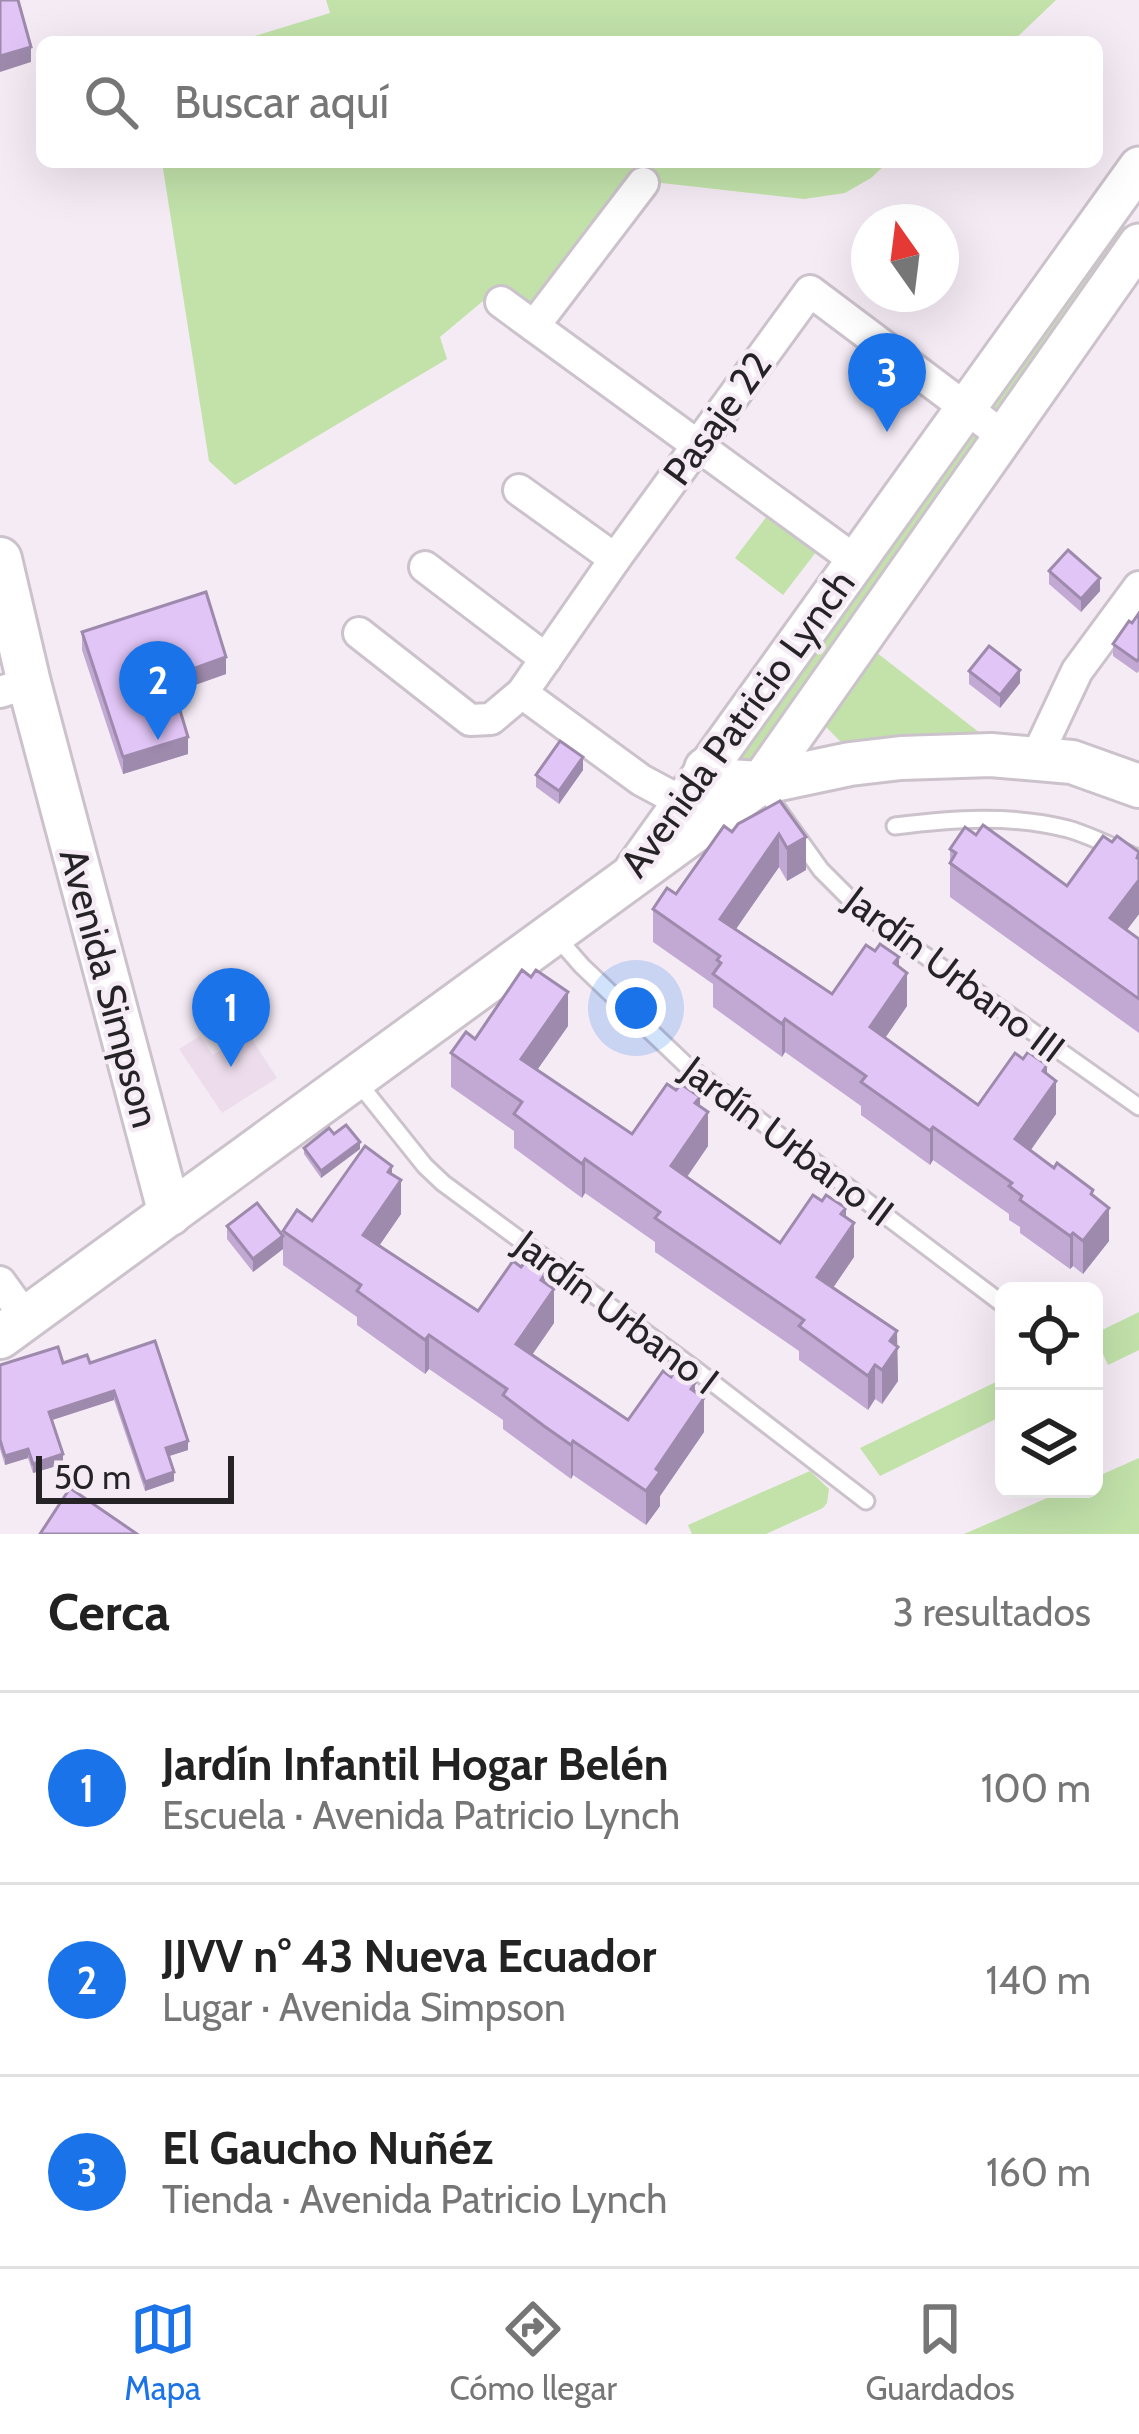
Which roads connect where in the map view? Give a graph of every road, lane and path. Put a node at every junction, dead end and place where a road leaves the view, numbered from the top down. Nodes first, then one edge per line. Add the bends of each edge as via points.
1 (643, 183) dead end
2 (1132, 193) edge
3 (1139, 244) edge
4 (501, 302) dead end
5 (534, 326) junction
6 (965, 409) junction
7 (1003, 436) junction
8 (698, 445) junction
9 (519, 490) dead end
10 (0, 559) edge
11 (615, 559) junction
12 (856, 561) junction
13 (425, 567) dead end
14 (1139, 587) edge
15 (359, 633) dead end
16 (546, 658) junction
17 (14, 687) edge
18 (522, 693) junction
19 (1036, 758) junction
20 (760, 783) junction
21 (1139, 785) edge
22 (694, 786) junction
23 (895, 826) dead end
24 (1139, 859) edge
25 (628, 880) junction
26 (554, 934) junction
27 (354, 1077) junction
28 (1139, 1107) edge
29 (170, 1214) junction
30 (0, 1282) edge
31 (995, 1298) edge
32 (13, 1328) edge
33 (866, 1502) dead end

1 - 5 street
2 - 6 street, Avenida Patricio Lynch
3 - 7 street, Avenida Patricio Lynch
4 - 5 street
5 - 8 street
6 - 7 street, Pasaje 22
6 - 8 street, Pasaje 22 via 810,290
6 - 12 street, Avenida Patricio Lynch
7 - 20 street, Avenida Patricio Lynch
8 - 11 street, Pasaje 22
8 - 12 street
9 - 11 street
10 - 17 main road, Avenida Simpson
11 - 16 street, Pasaje 22
12 - 22 street, Avenida Patricio Lynch
13 - 16 street
14 - 19 street via 1077,670
15 - 18 street, Pasaje 22 via 470,720 491,719
16 - 18 street, Pasaje 22
17 - 29 main road, Avenida Simpson
18 - 22 street via 641,780
19 - 20 main road via 901,758
19 - 21 main road
20 - 22 main road
20 - 25 main road
20 - 28 lane, Jardín Urbano III via 821,870 862,911
22 - 25 street, Avenida Patricio Lynch
23 - 24 lane via 1020,821 1067,829
25 - 26 main road, Avenida Patricio Lynch
26 - 27 main road, Avenida Patricio Lynch
26 - 31 lane, Jardín Urbano II via 686,1066
27 - 29 main road, Avenida Patricio Lynch
27 - 33 lane, Jardín Urbano I via 443,1183
29 - 32 main road
30 - 32 street

